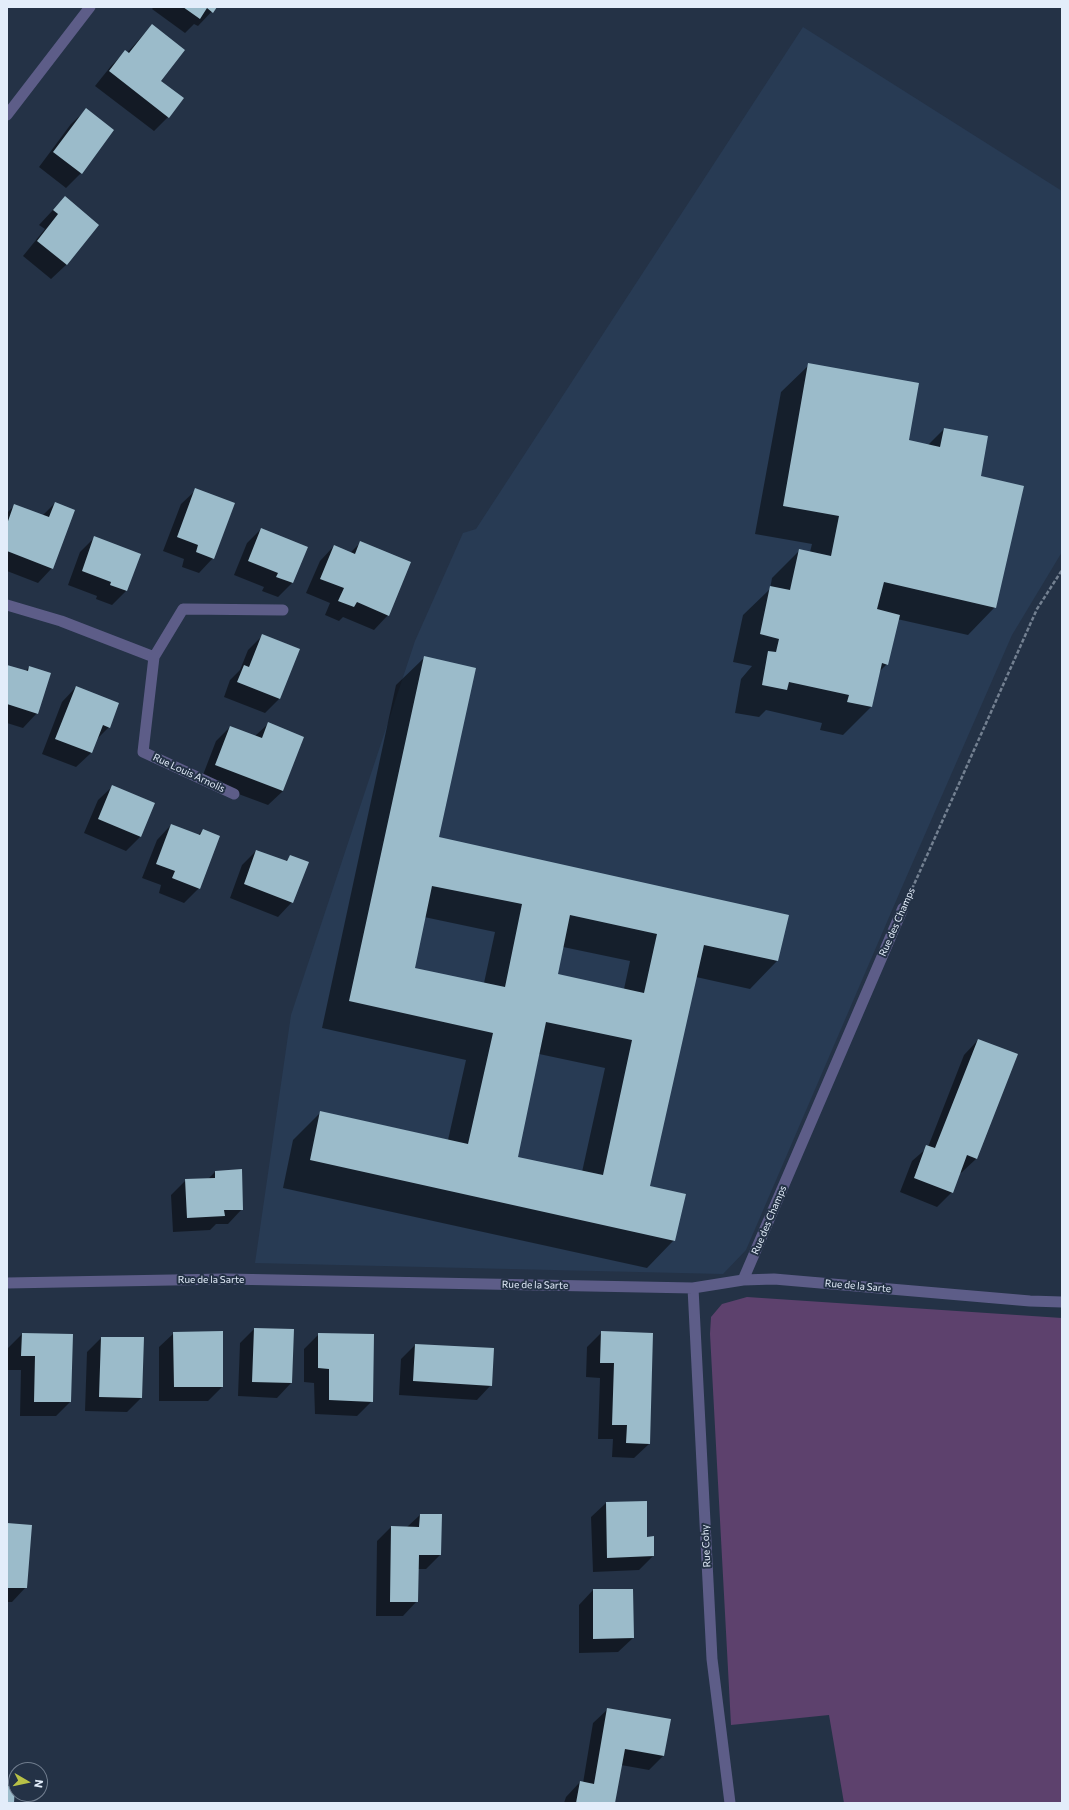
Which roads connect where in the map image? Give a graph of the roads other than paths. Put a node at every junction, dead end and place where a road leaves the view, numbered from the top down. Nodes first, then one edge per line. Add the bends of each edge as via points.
1 (90, 7) edge
2 (7, 115) edge
3 (7, 605) edge
4 (283, 610) dead end
5 (154, 657) junction
6 (234, 794) dead end
7 (904, 908) road end
8 (743, 1280) junction
9 (7, 1283) edge
10 (693, 1288) junction
11 (1062, 1302) edge
12 (730, 1803) edge

1 - 2 street
3 - 5 street via 61,621
4 - 5 street, Rue Louis Arnolis via 183,609
5 - 6 street, Rue Louis Arnolis via 143,752
7 - 8 street, Rue des Champs
8 - 10 street, Rue de la Sarte
8 - 11 street, Rue de la Sarte via 774,1279
9 - 10 street, Rue de la Sarte via 226,1279
10 - 12 street, Rue Cohy via 712,1659

